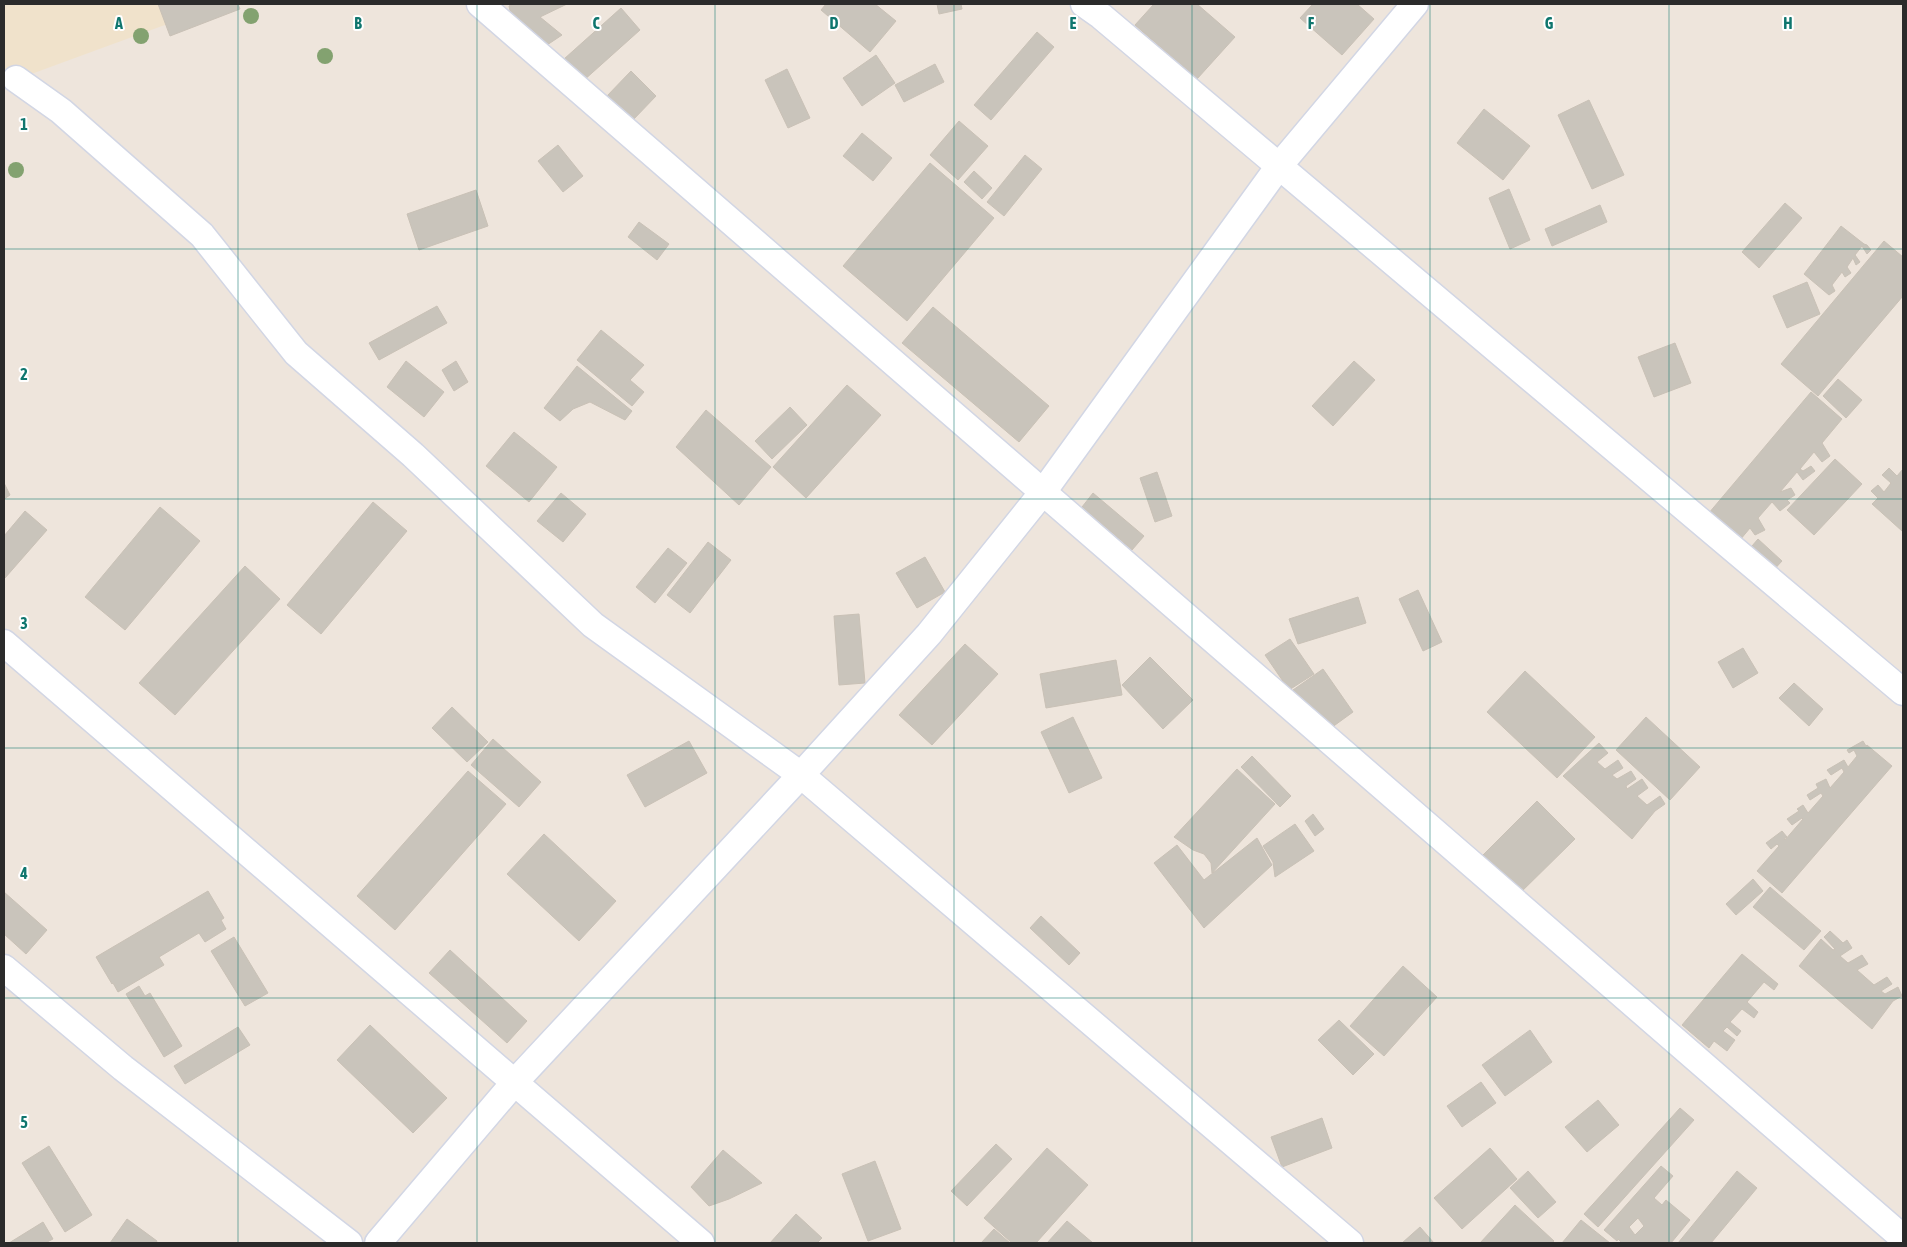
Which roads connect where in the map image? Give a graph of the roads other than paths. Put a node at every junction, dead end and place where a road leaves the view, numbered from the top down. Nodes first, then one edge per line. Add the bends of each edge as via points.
1 (480, 4) edge
2 (1084, 4) edge
3 (1415, 4) edge
4 (16, 79) dead end
5 (1279, 166) junction
6 (1043, 492) junction
7 (4, 643) edge
8 (1903, 692) edge
9 (801, 776) junction
10 (4, 968) edge
11 (514, 1083) junction
12 (1903, 1238) edge
13 (349, 1243) edge
14 (378, 1243) edge
15 (702, 1243) edge
16 (1350, 1243) edge

1 - 6 street
2 - 5 street
3 - 5 street
4 - 9 street via 61,111 202,236 296,353 413,455 593,625
5 - 6 street
5 - 8 street
6 - 9 street via 929,634
6 - 12 street
7 - 11 street
9 - 11 street
9 - 16 street
10 - 13 street via 123,1068
11 - 14 street
11 - 15 street

